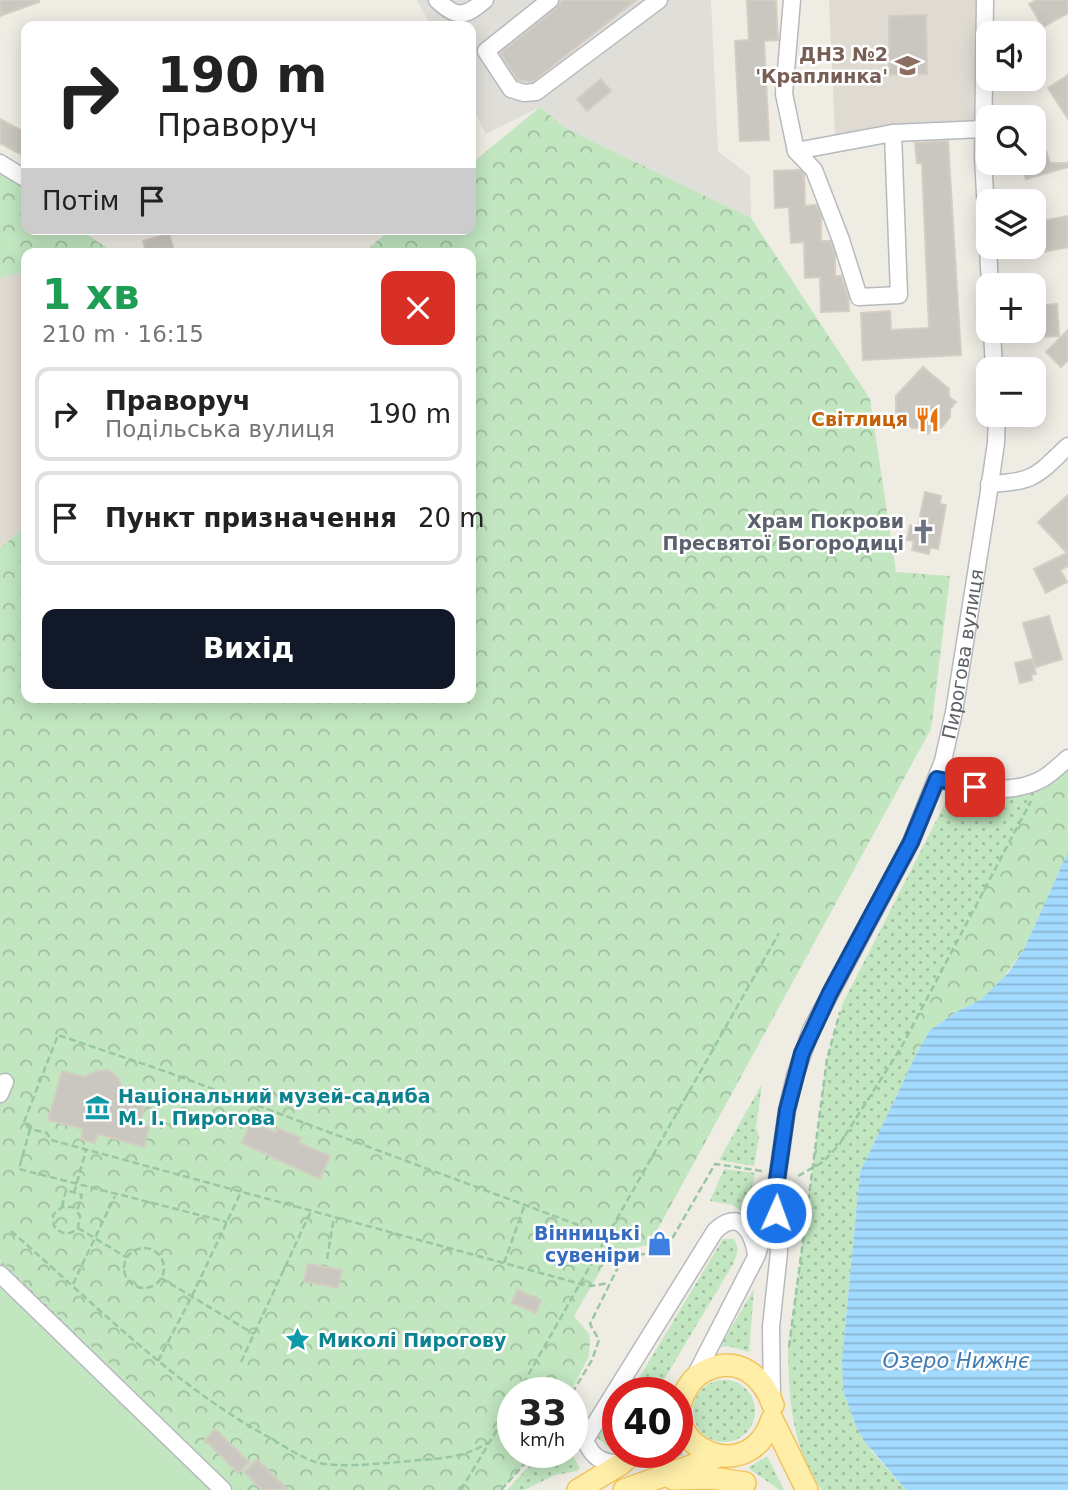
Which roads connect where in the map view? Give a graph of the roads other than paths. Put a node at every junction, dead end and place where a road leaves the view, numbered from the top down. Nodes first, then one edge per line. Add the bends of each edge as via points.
1 (437, 0) edge
2 (485, 0) edge
3 (550, 0) edge
4 (659, 0) edge
5 (792, 0) edge
6 (985, 0) edge
7 (983, 105) edge
8 (976, 129) edge
9 (893, 133) junction
10 (796, 151) junction
11 (0, 163) edge
12 (984, 175) edge
13 (21, 176) edge
14 (989, 273) edge
15 (997, 427) edge
16 (1068, 446) edge
17 (989, 484) junction
18 (1068, 758) edge
19 (937, 779) junction
20 (775, 1194) junction
21 (757, 1255) junction
22 (0, 1275) edge
23 (624, 1377) edge
24 (692, 1377) edge
25 (693, 1385) edge
26 (772, 1412) junction
27 (602, 1413) edge
28 (693, 1441) edge
29 (720, 1457) junction
30 (602, 1460) edge
31 (612, 1468) edge
32 (650, 1480) junction
33 (751, 1486) edge
34 (223, 1490) edge
35 (578, 1490) edge
36 (624, 1490) edge
37 (807, 1490) edge

1 - 2 street via 451,13 465,14
3 - 4 street via 486,51 511,89 536,92
5 - 10 street via 784,94
6 - 7 street
8 - 9 street
9 - 10 street
9 - 10 street via 900,295 859,297 814,170
11 - 13 street
12 - 14 street
15 - 17 street, Пирогова вулиця
16 - 17 street via 1029,479
17 - 19 street, Пирогова вулиця via 954,712
18 - 19 street via 1042,779 1026,785 993,788
19 - 20 street, Пирогова вулиця via 911,842 806,1041 787,1110
20 - 21 street, Пирогова вулиця
20 - 26 street, Пирогова вулиця via 779,1252 771,1327
21 - 23 street via 743,1225 723,1223
21 - 24 street, Пирогова вулиця
22 - 34 street
25 - 26 main road via 719,1367 743,1368 767,1390
26 - 29 main road via 768,1432 751,1451
26 - 37 main road
27 - 30 street via 585,1440 590,1452
28 - 29 main road
29 - 32 main road
29 - 33 main road
31 - 35 main road
32 - 33 main road via 712,1478
32 - 36 main road

